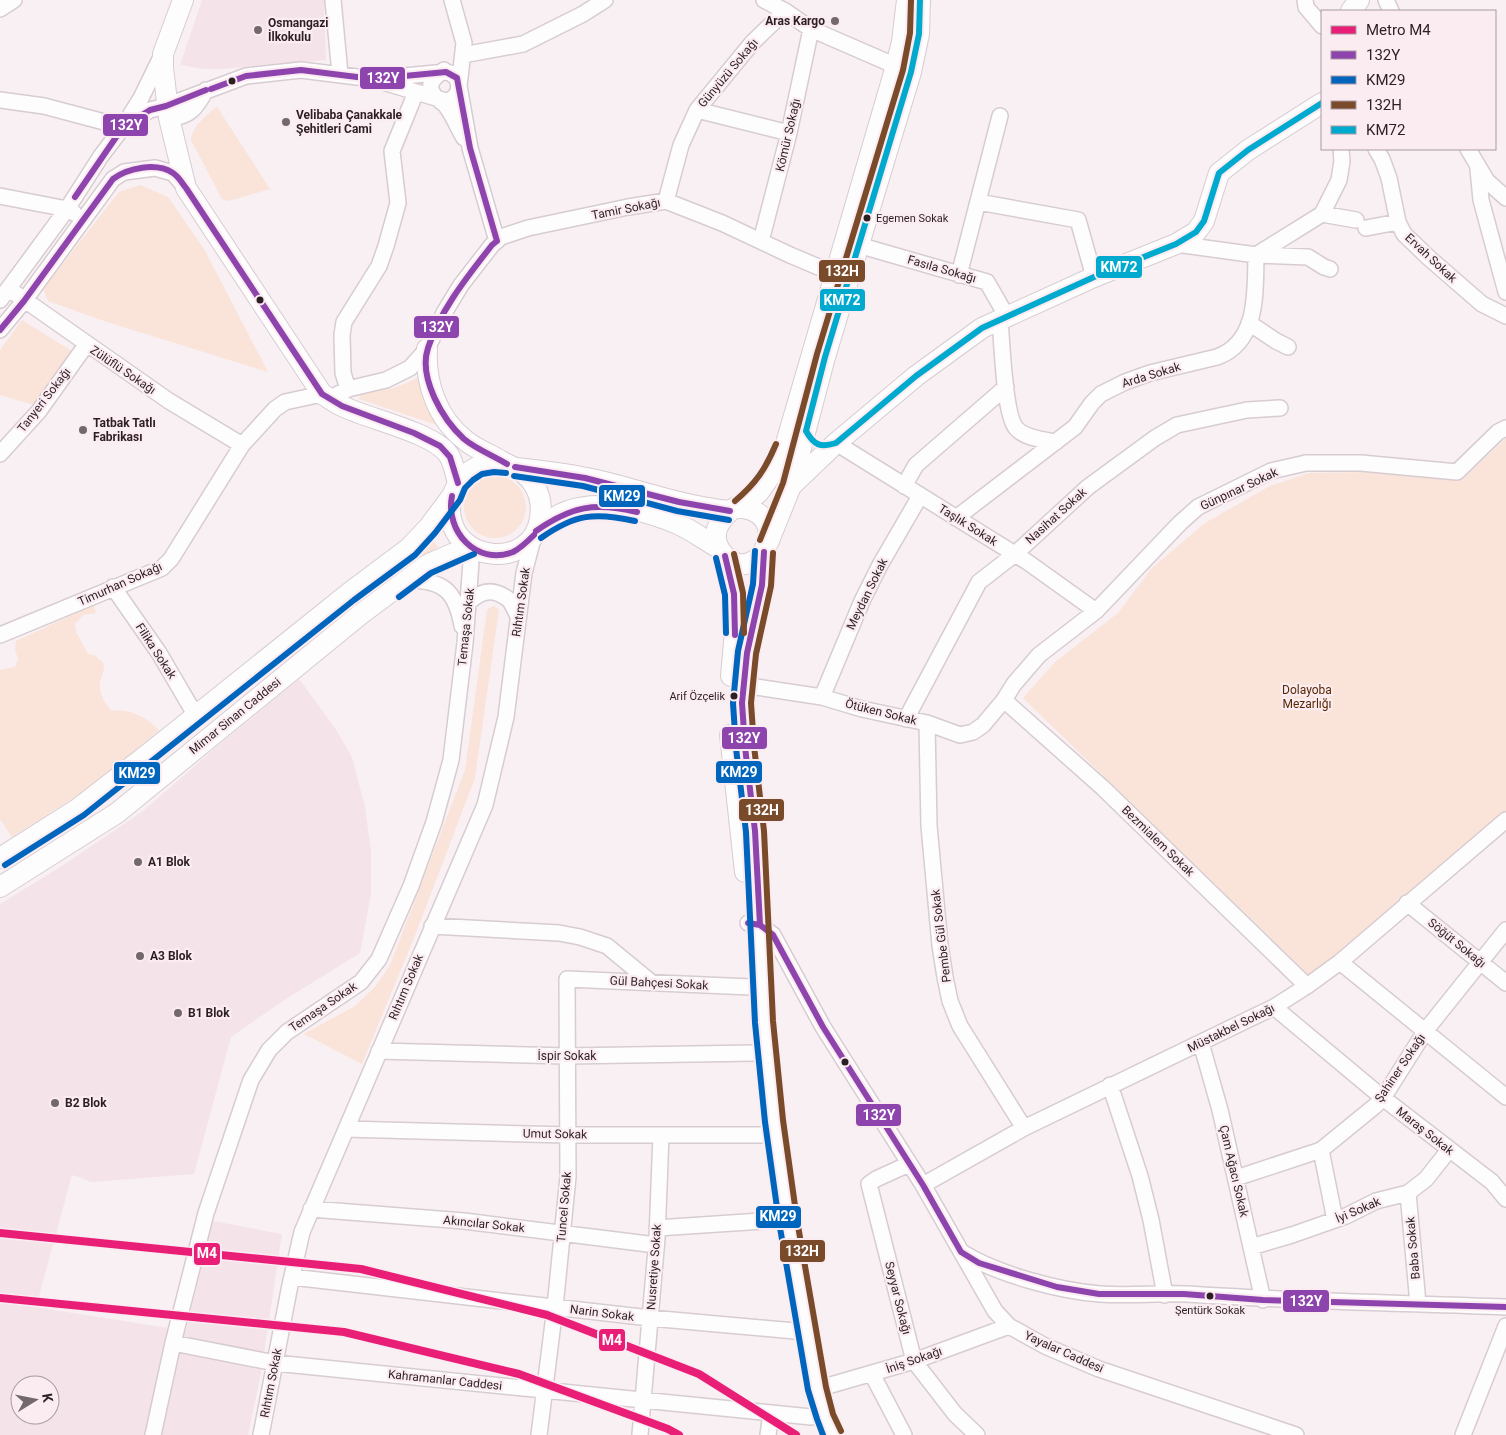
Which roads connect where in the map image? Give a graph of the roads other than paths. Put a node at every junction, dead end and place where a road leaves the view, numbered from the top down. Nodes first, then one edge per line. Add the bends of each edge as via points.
1 (14, 0) edge
2 (183, 0) edge
3 (333, 0) edge
4 (452, 0) edge
5 (605, 0) edge
6 (764, 0) edge
7 (907, 0) edge
8 (920, 0) edge
9 (1305, 0) edge
10 (581, 7) edge
11 (0, 9) edge
12 (785, 11) junction
13 (1321, 25) edge
14 (811, 29) junction
15 (163, 54) junction
16 (463, 55) junction
17 (896, 66) junction
18 (441, 72) junction
19 (340, 74) junction
20 (373, 79) junction
21 (459, 86) junction
22 (416, 92) junction
23 (437, 98) junction
24 (0, 100) edge
25 (1321, 103) edge
26 (697, 110) junction
27 (167, 112) junction
28 (1000, 116) dead end
29 (123, 127) junction
30 (789, 132) junction
31 (470, 148) junction
32 (1341, 150) edge
33 (1377, 150) edge
34 (1468, 150) edge
35 (1478, 169) junction
36 (186, 188) junction
37 (0, 196) edge
38 (1506, 198) edge
39 (666, 201) junction
40 (978, 202) junction
41 (68, 209) junction
42 (1322, 214) junction
43 (84, 219) junction
44 (1398, 222) junction
45 (497, 241) junction
46 (762, 241) junction
47 (1176, 244) junction
48 (858, 245) junction
49 (1256, 255) junction
50 (1330, 269) dead end
51 (835, 274) junction
52 (959, 274) junction
53 (1094, 277) junction
54 (1506, 292) edge
55 (4, 295) edge
56 (24, 301) junction
57 (1506, 317) edge
58 (1004, 319) junction
59 (1249, 323) junction
60 (0, 330) edge
61 (86, 345) junction
62 (1288, 347) dead end
63 (427, 349) junction
64 (1006, 387) junction
65 (348, 389) junction
66 (325, 396) junction
67 (1280, 408) dead end
68 (1506, 428) edge
69 (806, 432) junction
70 (1056, 442) junction
71 (836, 443) junction
72 (242, 445) junction
73 (0, 454) edge
74 (511, 466) junction
75 (792, 486) junction
76 (904, 486) junction
77 (455, 489) junction
78 (920, 496) junction
79 (736, 509) junction
80 (956, 518) junction
81 (535, 533) junction
82 (471, 547) junction
83 (766, 547) junction
84 (722, 552) junction
85 (1015, 554) junction
86 (408, 580) junction
87 (114, 587) junction
88 (468, 603) junction
89 (1096, 611) junction
90 (518, 616) junction
91 (0, 635) edge
92 (465, 643) junction
93 (743, 685) junction
94 (822, 697) junction
95 (1004, 700) junction
96 (196, 716) junction
97 (906, 719) junction
98 (927, 723) junction
99 (1506, 820) edge
100 (0, 858) edge
101 (0, 887) edge
102 (1407, 903) junction
103 (754, 924) junction
104 (432, 926) junction
105 (1506, 930) edge
106 (1340, 962) junction
107 (1480, 963) junction
108 (567, 979) joint
109 (652, 982) junction
110 (1506, 983) edge
111 (1307, 986) junction
112 (751, 987) junction
113 (1274, 1007) junction
114 (1426, 1030) junction
115 (1201, 1043) junction
116 (379, 1051) junction
117 (756, 1053) junction
118 (566, 1056) junction
119 (1110, 1085) junction
120 (1506, 1097) edge
121 (1383, 1098) junction
122 (1024, 1128) junction
123 (346, 1129) junction
124 (568, 1135) junction
125 (661, 1135) junction
126 (764, 1135) junction
127 (1321, 1150) junction
128 (1449, 1150) junction
129 (909, 1164) junction
130 (1236, 1178) junction
131 (923, 1185) junction
132 (1408, 1193) junction
133 (1506, 1199) edge
134 (312, 1209) junction
135 (777, 1220) junction
136 (1335, 1220) junction
137 (657, 1228) junction
138 (562, 1234) junction
139 (656, 1245) junction
140 (1251, 1247) junction
141 (961, 1252) junction
142 (292, 1277) junction
143 (1164, 1294) junction
144 (1263, 1300) junction
145 (1418, 1304) junction
146 (556, 1307) junction
147 (1506, 1308) edge
148 (650, 1318) junction
149 (1008, 1326) junction
150 (1506, 1326) edge
151 (794, 1331) junction
152 (173, 1344) junction
153 (914, 1361) junction
154 (275, 1363) junction
155 (872, 1374) junction
156 (817, 1389) junction
157 (545, 1390) junction
158 (643, 1399) junction
159 (771, 1413) junction
160 (817, 1415) junction
161 (153, 1435) edge
162 (261, 1435) edge
163 (539, 1435) edge
164 (640, 1435) edge
165 (768, 1435) edge
166 (820, 1435) edge
167 (833, 1435) edge
168 (904, 1435) edge
169 (977, 1435) edge
170 (1296, 1435) edge
171 (1463, 1435) edge

1 - 11 street
2 - 15 main road
3 - 19 street
4 - 16 street via 464,43
5 - 10 street
6 - 12 street
7 - 17 main road
8 - 48 main road via 919,34 911,72
9 - 13 street via 1306,7
10 - 16 street via 523,44
12 - 14 street
12 - 26 street, Günyüzü Sokağı via 752,43
14 - 17 street
14 - 30 street, Kömür Sokağı
15 - 27 main road
15 - 29 street
16 - 18 street
16 - 21 street
17 - 51 main road
18 - 20 street
18 - 21 street via 454,75
18 - 23 street via 432,82 432,91
19 - 20 street
19 - 27 street via 300,70 246,76 208,90
20 - 22 street
21 - 23 street via 454,98 446,101
21 - 31 street
22 - 23 street
22 - 65 street via 392,151 398,203 380,266 344,322 344,373
23 - 31 street via 446,106
24 - 29 street via 44,106
25 - 47 main road via 1225,167 1219,173 1204,221 1196,232
26 - 30 street
26 - 39 street, Günyüzü Sokağı via 681,145
27 - 29 street via 150,110
27 - 36 main road
28 - 40 street
29 - 41 street
30 - 46 street, Kömür Sokağı
31 - 45 street
32 - 42 street via 1339,180
33 - 44 street, Ervah Sokak via 1389,178
34 - 35 street
35 - 38 street
35 - 54 street via 1481,200
36 - 43 street via 167,170 124,172 113,179
36 - 66 main road
37 - 41 street
39 - 45 street, Tamir Sokağı via 528,228
39 - 46 street, Tamir Sokağı
40 - 52 street
40 - 53 street via 1078,220
41 - 43 street
41 - 55 street
42 - 44 street via 1361,224
42 - 49 street
43 - 56 street
44 - 57 street, Ervah Sokak via 1404,234 1429,258 1482,304
45 - 63 street, Timurhan Sokağı via 461,285
46 - 51 street, Tamir Sokağı
47 - 49 street
47 - 53 main road
48 - 52 street, Fasıla Sokağı
48 - 69 main road
49 - 50 street via 1308,258
49 - 59 street, Arda Sokak via 1256,298
51 - 79 main road via 786,444 775,469 759,492
52 - 58 street, Fasıla Sokağı via 988,282
53 - 58 main road
55 - 56 street, Zülüflü Sokağı
56 - 60 street
56 - 61 street, Zülüflü Sokağı
58 - 64 street
58 - 71 main road via 982,328 916,376
59 - 62 street
59 - 70 street, Arda Sokak via 1234,348 1224,354 1150,373 1101,394 1075,427
61 - 72 street, Zülüflü Sokağı
61 - 73 street, Tanyeri Sokağı via 39,411
63 - 65 street, Timurhan Sokağı via 410,368 398,375
63 - 74 main road via 430,386 448,421 465,440
64 - 70 street via 1016,429 1026,435
64 - 76 street via 916,465
65 - 66 street, Timurhan Sokağı
66 - 72 street, Timurhan Sokağı via 285,402 274,408
66 - 77 main road via 436,443 447,453
67 - 85 street, Nasihat Sokak via 1247,410 1190,421 1167,430 1088,487
68 - 89 street, Günpınar Sokak via 1457,472 1322,462 1271,471 1198,507
69 - 71 main road via 816,446
69 - 75 main road
70 - 80 street, Arda Sokak
71 - 75 main road
71 - 76 street, Taşlık Sokak
72 - 87 street, Timurhan Sokağı via 162,568
74 - 77 main road via 493,463 479,466 467,472
74 - 79 main road via 595,480 708,509
74 - 81 main road via 532,480 539,493 542,507
75 - 83 main road
76 - 78 street, Taşlık Sokak
77 - 82 main road via 450,510 452,525
77 - 96 main road, Mimar Sinan Caddesi via 428,528 409,548
78 - 80 street, Taşlık Sokak
78 - 94 street, Meydan Sokak via 862,601
79 - 83 main road via 753,510 763,518 768,529
79 - 84 main road via 718,526 717,541
80 - 85 street, Taşlık Sokak
81 - 82 main road via 512,552 484,554
81 - 84 main road via 566,511 595,505 610,506 681,525
81 - 90 street, Rıhtım Sokak via 524,573
82 - 86 main road, Mimar Sinan Caddesi via 427,565
82 - 88 street, Temaşa Sokak
83 - 84 main road via 759,558 749,563 736,563
83 - 93 main road
84 - 103 main road via 734,594 735,631 729,716 744,864
85 - 89 street, Taşlık Sokak
85 - 97 street, Nasihat Sokak via 979,582
86 - 92 street via 425,580 450,594 456,603
86 - 101 main road, Mimar Sinan Caddesi via 356,618 117,813
87 - 91 street, Timurhan Sokağı
87 - 96 street, Filika Sokak via 159,653
88 - 90 street via 485,592 495,593 508,599
88 - 92 street, Temaşa Sokak
89 - 95 street, Günpınar Sokak via 1040,655
90 - 104 street, Rıhtım Sokak via 506,717 485,805
92 - 152 street, Temaşa Sokak via 451,760 434,822 411,886 379,959 361,982 286,1032 269,1050 251,1080 206,1212
93 - 94 street, Ötüken Sokak
93 - 103 main road via 745,747 755,831
94 - 97 street, Ötüken Sokak
95 - 98 street, Ötüken Sokak via 974,732 960,735
95 - 111 street, Bezmialem Sokak via 1103,788
96 - 100 main road, Mimar Sinan Caddesi via 79,808
97 - 98 street, Ötüken Sokak
98 - 122 street, Pembe Gül Sokak via 929,826 944,977 960,1026
99 - 102 street, Müstakbel Sokağı
102 - 106 street, Müstakbel Sokağı
102 - 107 street, Söğüt Sokağı
103 - 112 main road
103 - 129 street, Yayalar Caddesi via 774,935 823,1027
103 - 156 main road via 774,1121
104 - 109 street via 580,937 607,946
104 - 116 street, Rıhtım Sokak
105 - 107 street, Şahiner Sokağı
106 - 111 street, Müstakbel Sokağı
106 - 114 street
107 - 110 street, Söğüt Sokağı
107 - 114 street, Şahiner Sokağı
108 - 109 street, Gül Bahçesi Sokak
108 - 118 street, Tuncel Sokak
109 - 112 street, Gül Bahçesi Sokak
111 - 113 street, Müstakbel Sokağı
112 - 117 main road
113 - 115 street, Müstakbel Sokağı
113 - 121 street, Maraş Sokak
114 - 120 street
114 - 121 street, Şahiner Sokağı
115 - 119 street, Müstakbel Sokağı
115 - 130 street, Çam Ağacı Sokak
116 - 118 street, İspir Sokak
116 - 123 street, Rıhtım Sokak
117 - 118 street, İspir Sokak
117 - 126 main road
118 - 124 street, Tuncel Sokak
119 - 122 street, Müstakbel Sokağı
119 - 143 street via 1140,1176
121 - 127 street, Şahiner Sokağı
121 - 128 street, Maraş Sokak
122 - 131 street, Müstakbel Sokağı
123 - 124 street, Umut Sokak
123 - 134 street, Rıhtım Sokak
124 - 125 street, Umut Sokak
124 - 138 street, Tuncel Sokak via 568,1177
125 - 126 street, Umut Sokak
125 - 137 street, Nusretiye Sokak
126 - 135 main road
127 - 130 street, Şahiner Sokağı
127 - 136 street
128 - 132 street, İyi Sokak via 1426,1179
128 - 133 street, Maraş Sokak via 1492,1182
129 - 131 street, Yayalar Caddesi
129 - 153 street, Seyyar Sokağı via 869,1184
130 - 140 street, Çam Ağacı Sokak
131 - 141 street, Yayalar Caddesi
132 - 136 street, İyi Sokak via 1376,1201
132 - 145 street, Baba Sokak
134 - 138 street, Akıncılar Sokak via 464,1221
134 - 142 street, Rıhtım Sokak via 302,1232
135 - 137 street
135 - 151 main road
136 - 140 street, İyi Sokak
137 - 139 street, Nusretiye Sokak
138 - 139 street, Akıncılar Sokak
138 - 146 street, Tuncel Sokak
139 - 148 street, Nusretiye Sokak
140 - 144 street, Çam Ağacı Sokak
141 - 143 street via 998,1270 1057,1287 1099,1294
141 - 149 street, Yayalar Caddesi via 995,1311
142 - 146 street, Narin Sokak
142 - 154 street, Rıhtım Sokak
143 - 144 street
144 - 145 street
145 - 147 street
146 - 148 street, Narin Sokak
146 - 157 street, Tuncel Sokak
148 - 151 street, Narin Sokak
148 - 158 street, Nusretiye Sokak
149 - 153 street, İniş Sokağı
149 - 170 street, Yayalar Caddesi via 1099,1369
150 - 171 street
151 - 160 main road via 805,1392
152 - 154 street, Kahramanlar Caddesi
152 - 161 street
153 - 155 street, İniş Sokağı
153 - 169 street, Seyyar Sokağı via 955,1414
154 - 157 street, Kahramanlar Caddesi
154 - 162 street, Rıhtım Sokak
155 - 156 street, İniş Sokağı
155 - 168 street
156 - 160 main road
157 - 158 street, Kahramanlar Caddesi
157 - 163 street, Tuncel Sokak
158 - 159 street, Kahramanlar Caddesi
158 - 164 street, Nusretiye Sokak
159 - 160 street, Kahramanlar Caddesi
159 - 165 street
160 - 166 main road
160 - 167 main road

